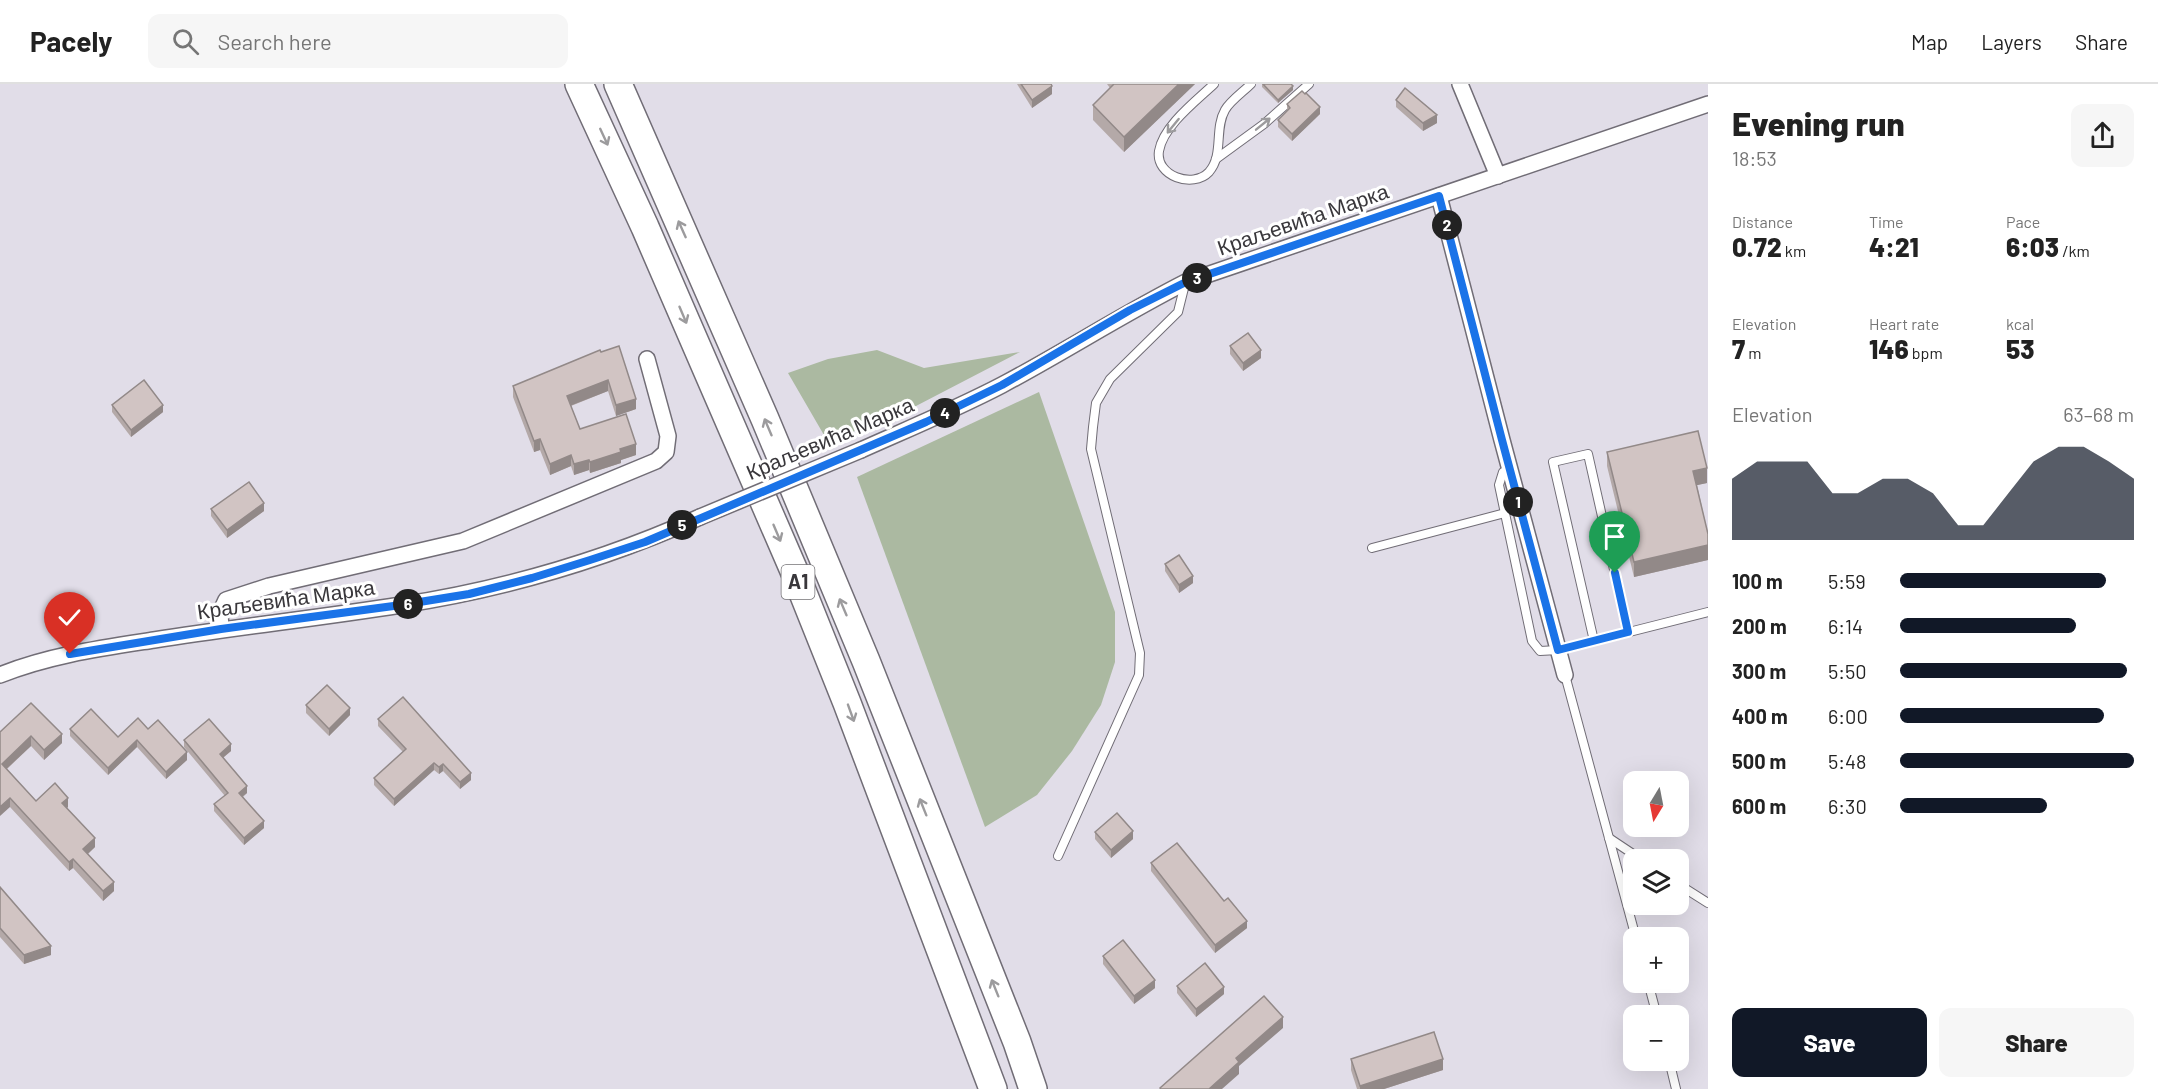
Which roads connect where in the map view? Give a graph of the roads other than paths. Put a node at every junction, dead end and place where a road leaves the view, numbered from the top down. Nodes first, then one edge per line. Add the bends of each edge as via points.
1 (579, 84) edge
2 (618, 84) edge
3 (1214, 84) edge
4 (1251, 84) edge
5 (1309, 84) edge
6 (1460, 84) edge
7 (1708, 104) edge
8 (1216, 159) junction
9 (1498, 176) junction
10 (1439, 196) junction
11 (1186, 282) junction
12 (647, 359) dead end
13 (1509, 469) junction
14 (1505, 513) junction
15 (1372, 548) dead end
16 (1708, 612) edge
17 (221, 629) junction
18 (1628, 632) junction
19 (1594, 641) junction
20 (1558, 650) junction
21 (0, 675) edge
22 (1565, 675) joint
23 (1609, 838) junction
24 (1626, 849) edge
25 (1058, 856) dead end
26 (1689, 891) edge
27 (1708, 903) edge
28 (1633, 927) edge
29 (1672, 1071) edge
30 (993, 1089) edge
31 (1033, 1089) edge
32 (1676, 1089) edge

1 -> 30 highway, A1 via 795,573
31 -> 2 highway, A1 via 866,661 765,418
3 -> 8 lane via 1168,129 1158,152 1166,171 1176,178 1191,180 1209,171
4 - 8 lane via 1225,109
8 -> 5 lane
6 - 9 street
7 - 9 street, Краљевића Марка
9 - 10 street, Краљевића Марка
10 - 11 street, Краљевића Марка
10 - 13 street
11 - 17 street, Краљевића Марка, bridge via 1002,385 926,422 634,545 497,587 401,605
11 - 25 lane via 1178,312 1110,379 1096,404 1091,449 1140,653 1138,675
12 - 17 street via 668,436 666,452 656,461 463,541 269,586 226,600 220,613
13 - 14 lane via 1503,472 1499,485
13 - 20 street
14 - 15 lane
14 - 20 lane via 1532,641 1540,651
16 - 18 lane
17 - 21 street, Краљевића Марка via 70,654
18 - 19 lane
18 - 19 lane via 1588,454 1553,462
19 - 20 lane
20 - 22 street
22 - 23 lane
23 - 24 lane
23 - 28 lane
26 - 27 lane
29 - 32 lane

